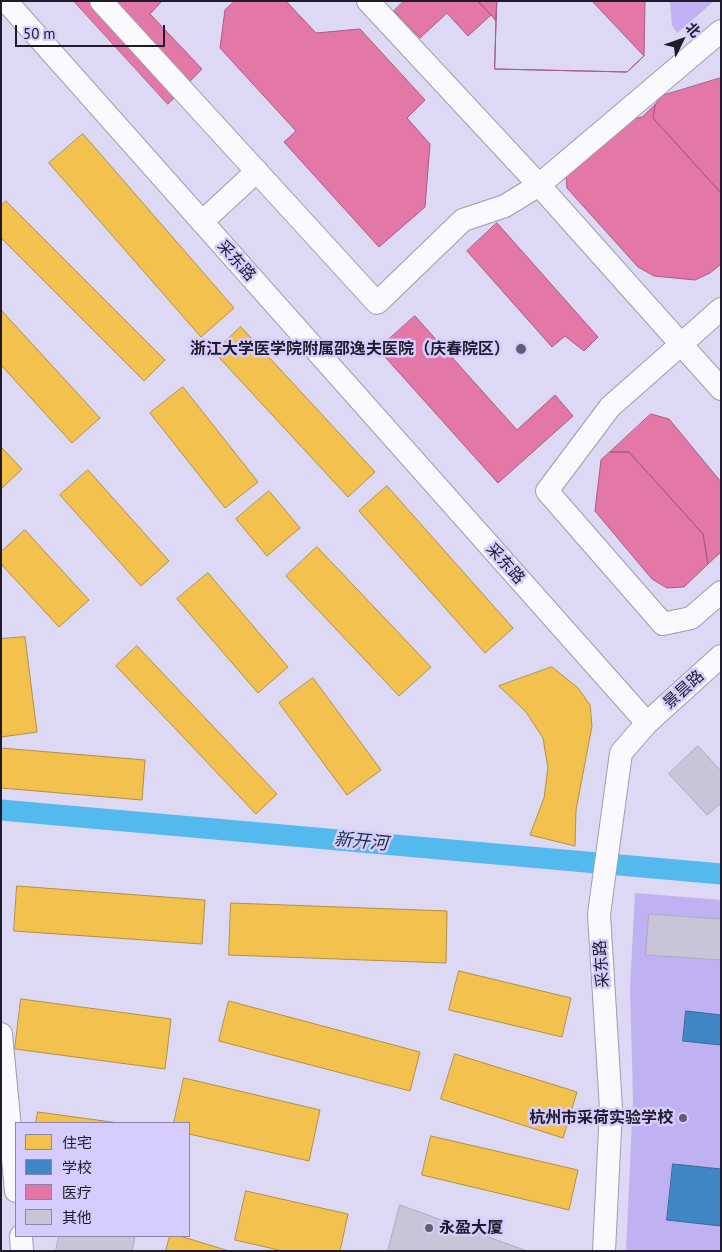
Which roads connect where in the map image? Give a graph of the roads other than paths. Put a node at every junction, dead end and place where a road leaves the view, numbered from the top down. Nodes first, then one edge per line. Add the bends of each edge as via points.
1 (6, 1) edge
2 (101, 1) edge
3 (368, 1) edge
4 (721, 31) edge
5 (257, 171) junction
6 (538, 185) junction
7 (202, 222) junction
8 (721, 309) edge
9 (680, 344) junction
10 (721, 389) edge
11 (721, 592) edge
12 (721, 656) edge
13 (647, 723) junction
14 (1, 1034) edge
15 (5, 1115) edge
16 (15, 1184) edge
17 (20, 1237) edge
18 (22, 1251) edge
19 (604, 1251) edge

1 - 7 street, 采东路
2 - 5 street
3 - 6 street
4 - 6 street
5 - 6 street via 377,303 463,220 505,206
5 - 7 street
6 - 9 street
7 - 13 street, 采东路
8 - 9 street
9 - 10 street
9 - 11 street via 610,406 547,491 663,624 692,618
12 - 13 street, 景昙路
13 - 19 street, 采东路 via 621,754 599,914 612,1109
14 - 15 street
15 - 16 street
17 - 18 street

